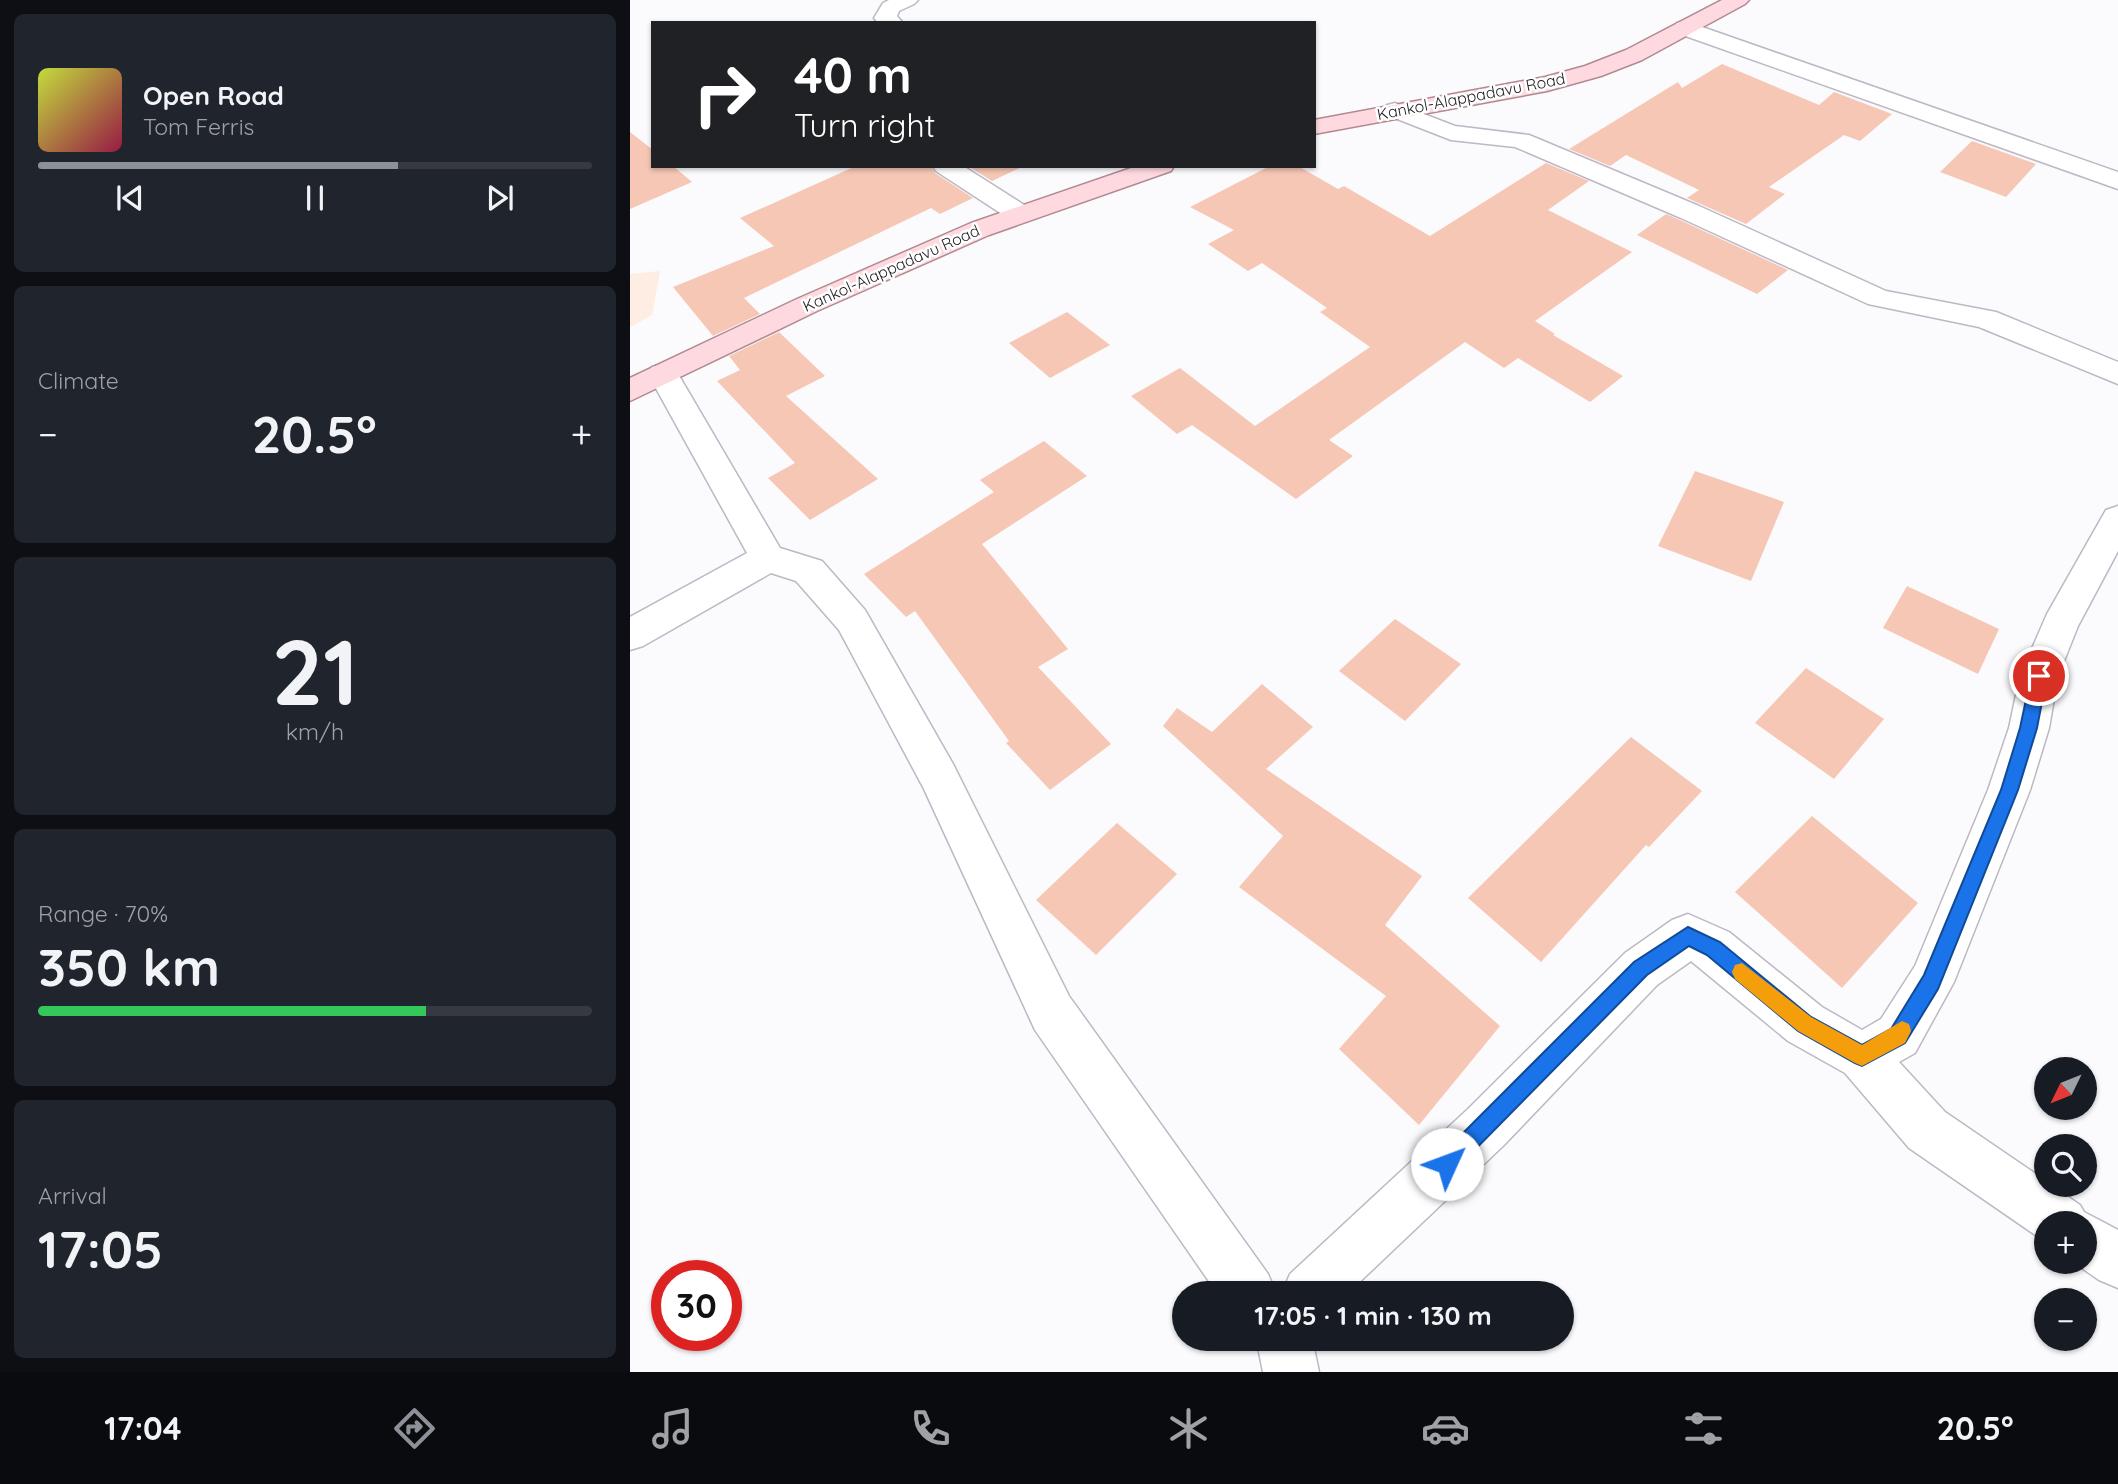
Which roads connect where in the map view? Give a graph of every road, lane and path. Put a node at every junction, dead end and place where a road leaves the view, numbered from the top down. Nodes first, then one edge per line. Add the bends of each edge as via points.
1 (907, 0) edge
2 (1738, 0) edge
3 (889, 21) edge
4 (1685, 28) junction
5 (1395, 110) junction
6 (1316, 127) edge
7 (948, 168) edge
8 (1156, 168) edge
9 (2118, 181) edge
10 (1020, 214) junction
11 (2118, 374) edge
12 (646, 382) edge
13 (2118, 519) edge
14 (768, 558) junction
15 (630, 635) edge
16 (1862, 1056) junction
17 (2045, 1211) edge
18 (2097, 1247) edge
19 (2118, 1261) edge
20 (1241, 1281) edge
21 (1323, 1281) edge

1 - 3 street via 890,7 885,18
2 - 4 main road, Kankol-Alappadavu Road
4 - 5 main road, Kankol-Alappadavu Road via 1634,55 1570,78
4 - 9 street
5 - 6 main road, Kankol-Alappadavu Road
5 - 11 street via 1451,133 1520,140 1878,298 1986,319
7 - 10 street
8 - 10 main road, Kankol-Alappadavu Road
10 - 12 main road, Kankol-Alappadavu Road via 915,257
12 - 14 street
13 - 16 street via 2060,625 2039,676 2029,728 2009,790 1931,982 1898,1036
14 - 15 street
14 - 20 street via 809,571 852,620 939,777 1052,1013
16 - 17 street via 1927,1130
16 - 21 street via 1805,1024 1713,948 1688,936 1641,969 1486,1127
18 - 19 street

